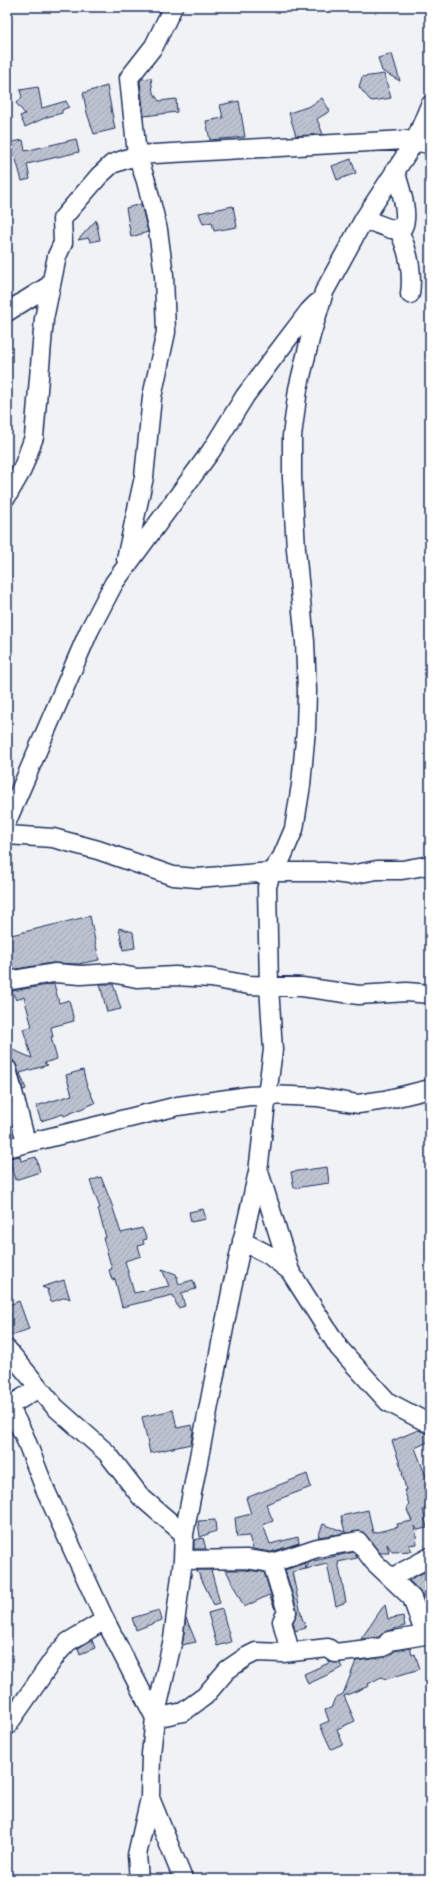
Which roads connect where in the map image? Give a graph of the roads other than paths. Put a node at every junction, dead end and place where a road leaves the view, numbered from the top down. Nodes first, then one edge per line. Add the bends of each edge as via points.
1 (173, 7) edge
2 (430, 105) edge
3 (422, 142) edge
4 (137, 155) junction
5 (395, 170) junction
6 (364, 219) junction
7 (398, 229) junction
8 (50, 285) junction
9 (410, 294) dead end
10 (322, 299) junction
11 (7, 312) edge
12 (7, 496) edge
13 (125, 566) junction
14 (7, 821) edge
15 (7, 835) edge
16 (430, 865) edge
17 (271, 872) junction
18 (7, 981) edge
19 (269, 986) junction
20 (430, 994) edge
21 (7, 1069) edge
22 (430, 1089) edge
23 (267, 1095) junction
24 (26, 1142) junction
25 (7, 1148) edge
26 (258, 1172) junction
27 (242, 1241) junction
28 (290, 1271) junction
29 (7, 1349) edge
30 (39, 1388) junction
31 (8, 1405) edge
32 (430, 1424) edge
33 (184, 1534) junction
34 (430, 1557) edge
35 (183, 1560) junction
36 (272, 1563) junction
37 (391, 1578) junction
38 (105, 1620) junction
39 (428, 1635) edge
40 (290, 1652) junction
41 (155, 1718) junction
42 (7, 1726) edge
43 (150, 1798) junction
44 (139, 1879) edge
45 (183, 1879) edge

1 - 4 street via 154,46 129,78
2 - 3 street
3 - 4 street
3 - 5 street
4 - 8 street via 112,164 98,176 62,219 63,243
4 - 13 street via 158,230 164,275 166,332 152,397 144,476
5 - 6 street
5 - 7 street via 404,202 405,222 403,227
6 - 7 street
6 - 10 street
7 - 9 street via 406,244 412,280
8 - 11 street
8 - 12 street via 44,319 34,437 22,470
10 - 13 street via 309,311 245,396 211,451
10 - 17 street via 310,335 298,389 292,436 294,518 307,691 301,785 294,829 282,856
13 - 14 street via 89,631
15 - 17 street via 53,838 98,850 174,876 197,878
16 - 17 street via 350,875 326,872
17 - 19 street via 267,893
18 - 19 street via 54,973 112,973 137,978 211,978
19 - 20 street via 302,987 359,995 407,992
19 - 23 street via 273,1050
21 - 24 street
22 - 23 street via 358,1104 317,1097
23 - 24 street via 178,1106
23 - 26 street
24 - 25 street
26 - 27 street
26 - 28 street
27 - 28 street via 269,1255
27 - 33 street
28 - 32 street via 339,1348 371,1385 388,1402
29 - 30 street
30 - 31 street
30 - 33 street via 73,1424 108,1454 141,1497
31 - 38 street via 24,1435 45,1489
33 - 35 street
34 - 37 street
35 - 36 street via 246,1560
35 - 41 street via 173,1639
36 - 37 street via 317,1548 358,1541 374,1562
36 - 40 street via 287,1612 282,1621
37 - 39 street via 412,1598
38 - 41 street
38 - 42 street via 68,1642
39 - 40 street via 389,1641 384,1647 363,1650 335,1653 328,1648
40 - 41 street via 256,1652 227,1670 205,1696 183,1712
41 - 43 street
43 - 44 street via 137,1855
43 - 45 street

